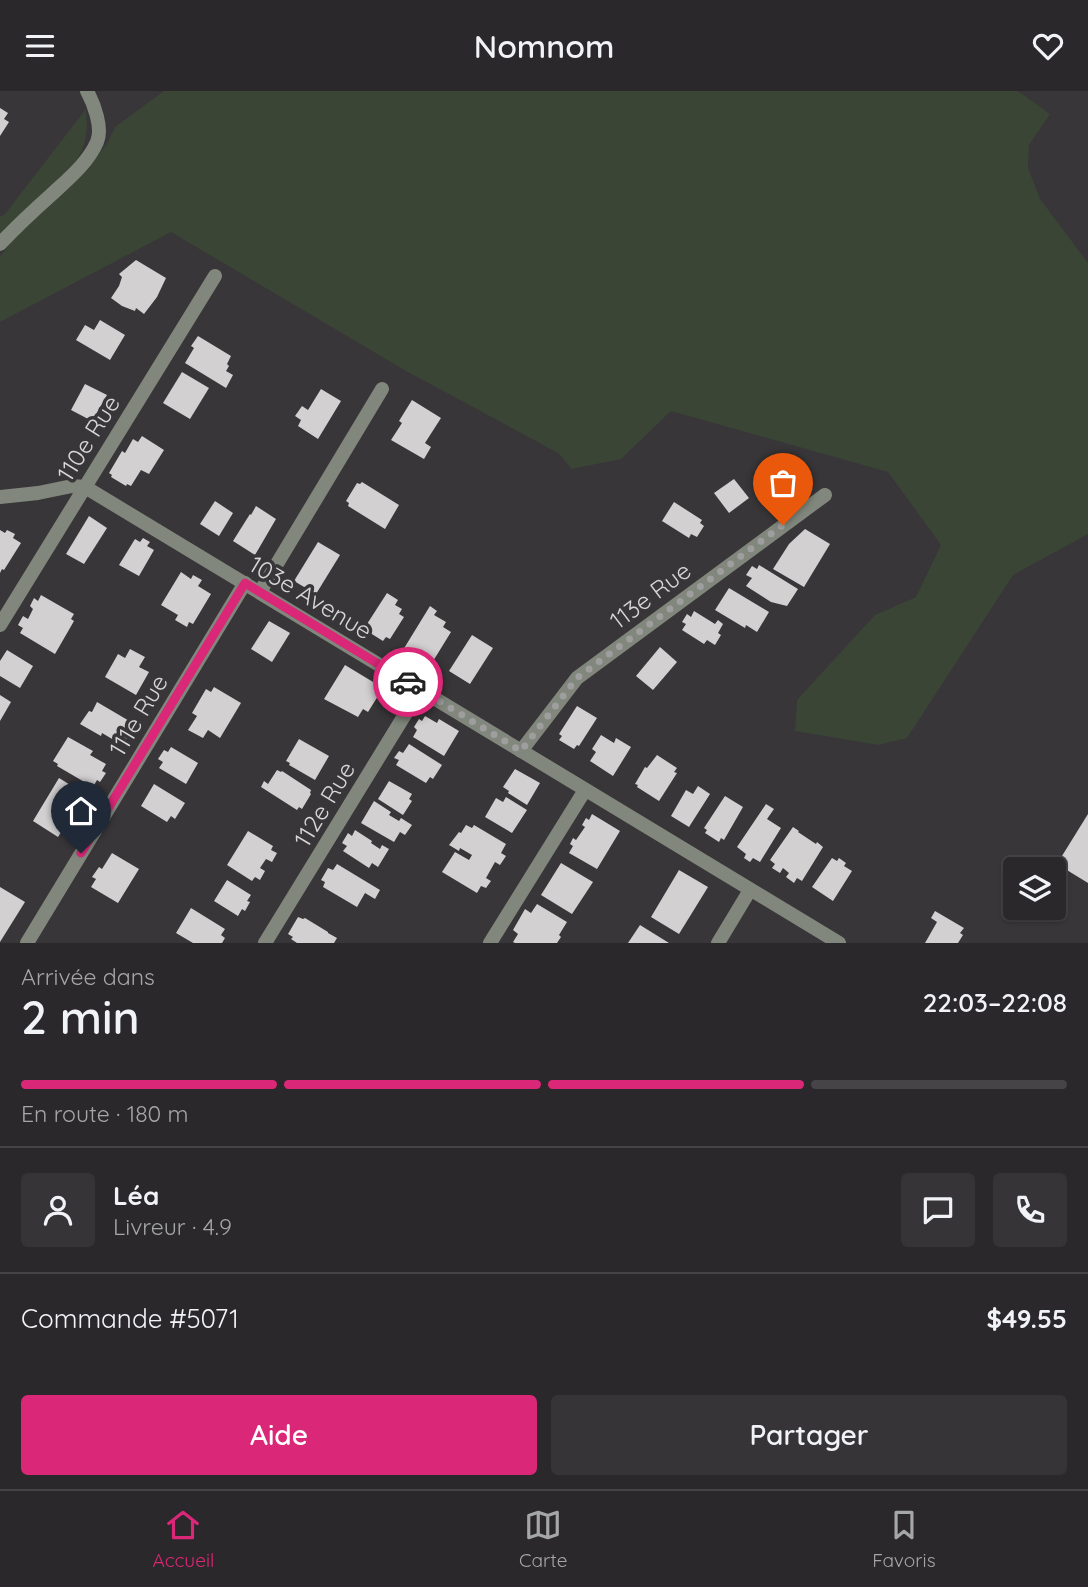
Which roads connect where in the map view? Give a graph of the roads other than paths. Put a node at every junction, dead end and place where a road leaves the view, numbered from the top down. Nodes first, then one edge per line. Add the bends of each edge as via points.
1 (87, 91) edge
2 (0, 244) edge
3 (215, 275) dead end
4 (382, 389) dead end
5 (85, 487) junction
6 (825, 495) dead end
7 (0, 497) edge
8 (245, 583) junction
9 (260, 592) junction
10 (0, 625) edge
11 (420, 689) junction
12 (521, 751) junction
13 (586, 790) junction
14 (750, 890) junction
15 (27, 943) edge
16 (265, 943) edge
17 (490, 943) edge
18 (718, 943) edge
19 (839, 943) edge

1 - 2 street via 98,120 98,141 67,180
3 - 5 street, 110e Rue
4 - 9 street
5 - 7 street
5 - 8 street, 103e Avenue
5 - 10 street, 110e Rue
6 - 12 street, 113e Rue via 577,678
8 - 9 street, 103e Avenue
8 - 15 street, 111e Rue
9 - 11 street, 103e Avenue
11 - 12 street, 103e Avenue
11 - 16 street, 112e Rue
12 - 13 street, 103e Avenue
13 - 14 street, 103e Avenue
13 - 17 street
14 - 18 street
14 - 19 street, 103e Avenue

